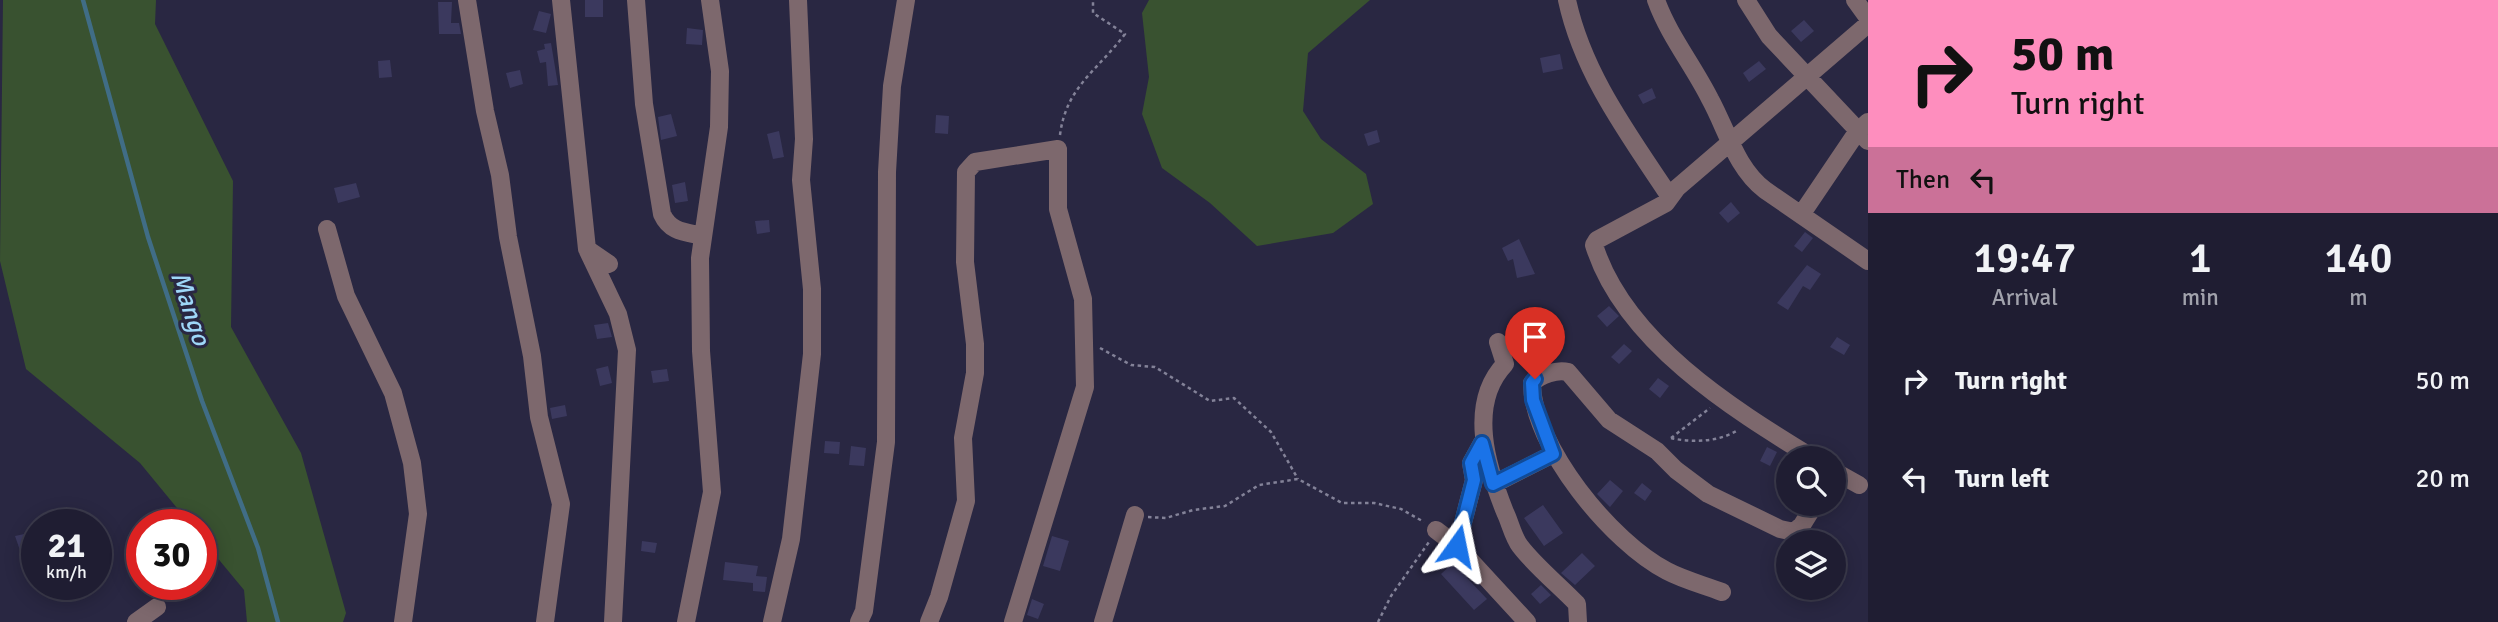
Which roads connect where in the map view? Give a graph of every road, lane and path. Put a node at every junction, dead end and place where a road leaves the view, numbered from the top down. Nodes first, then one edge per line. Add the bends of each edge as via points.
1 (467, 0) edge
2 (561, 0) edge
3 (636, 0) edge
4 (710, 0) edge
5 (798, 0) edge
6 (906, 0) edge
7 (1093, 0) edge
8 (1567, 0) edge
9 (1656, 0) edge
10 (1746, 0) edge
11 (1854, 0) edge
12 (1868, 18) edge
13 (1868, 24) edge
14 (1806, 78) junction
15 (1864, 132) edge
16 (1731, 142) junction
17 (1058, 149) junction
18 (1670, 197) junction
19 (1801, 215) junction
20 (327, 229) dead end
21 (703, 236) junction
22 (587, 248) junction
23 (1868, 261) edge
24 (609, 264) dead end
25 (1086, 340) junction
26 (1498, 342) dead end
27 (1724, 398) junction
28 (1751, 419) junction
29 (1671, 438) junction
30 (1482, 443) junction
31 (1794, 446) edge
32 (1657, 451) junction
33 (1553, 454) junction
34 (1846, 477) edge
35 (1298, 479) junction
36 (1493, 484) junction
37 (1860, 485) dead end
38 (1135, 515) joint
39 (1808, 516) edge
40 (1436, 530) junction
41 (1457, 546) junction
42 (1722, 592) dead end
43 (157, 607) dead end
44 (136, 622) edge
45 (403, 622) edge
46 (545, 622) edge
47 (613, 622) edge
48 (686, 622) edge
49 (772, 622) edge
50 (859, 622) edge
51 (929, 622) edge
52 (1013, 622) edge
53 (1103, 622) edge
54 (1378, 622) edge
55 (1527, 622) edge
56 (1578, 622) edge

1 - 46 street via 539,417 561,504
2 - 22 street
3 - 21 street via 644,104 662,214 674,230
4 - 21 street via 720,71 719,127
5 - 49 street via 804,139 801,180 812,289 812,354 791,539
6 - 50 street via 891,86 887,172 884,474
7 - 17 path via 1093,13 1125,34 1071,94 1063,111
8 - 18 street via 1595,76
9 - 16 street
10 - 14 street via 1769,36
11 - 12 street
13 - 14 street
14 - 15 street
14 - 16 street
15 - 19 street
16 - 18 street
16 - 19 street via 1757,184
17 - 25 street via 1058,209 1083,299
17 - 51 street via 975,162 966,172 965,262 975,363 964,438 966,501
18 - 27 street via 1594,245 1628,313 1667,354
19 - 23 street
20 - 45 street via 346,296 393,393 412,463 418,513
21 - 48 street via 701,351 712,492
22 - 24 street
22 - 47 street via 618,314 626,350
25 - 35 path via 1131,365 1155,367 1210,401 1234,398 1271,432
25 - 52 street via 1085,387
26 - 30 street via 1505,364 1495,374
27 - 28 street
27 - 29 path
28 - 29 path via 1724,436
28 - 31 street
29 - 32 path
30 - 36 street
30 - 41 street via 1471,463 1474,480
32 - 33 street via 1609,420 1563,370 1532,383 1533,400
32 - 39 street via 1708,494 1788,533
33 - 36 street
33 - 42 street via 1592,506 1649,559 1666,571
34 - 37 street
35 - 38 path via 1259,485 1225,506 1166,518
35 - 40 path via 1342,503 1401,509
36 - 56 street via 1519,545 1577,604
38 - 53 street
40 - 41 street
40 - 54 path
41 - 55 street
43 - 44 street

